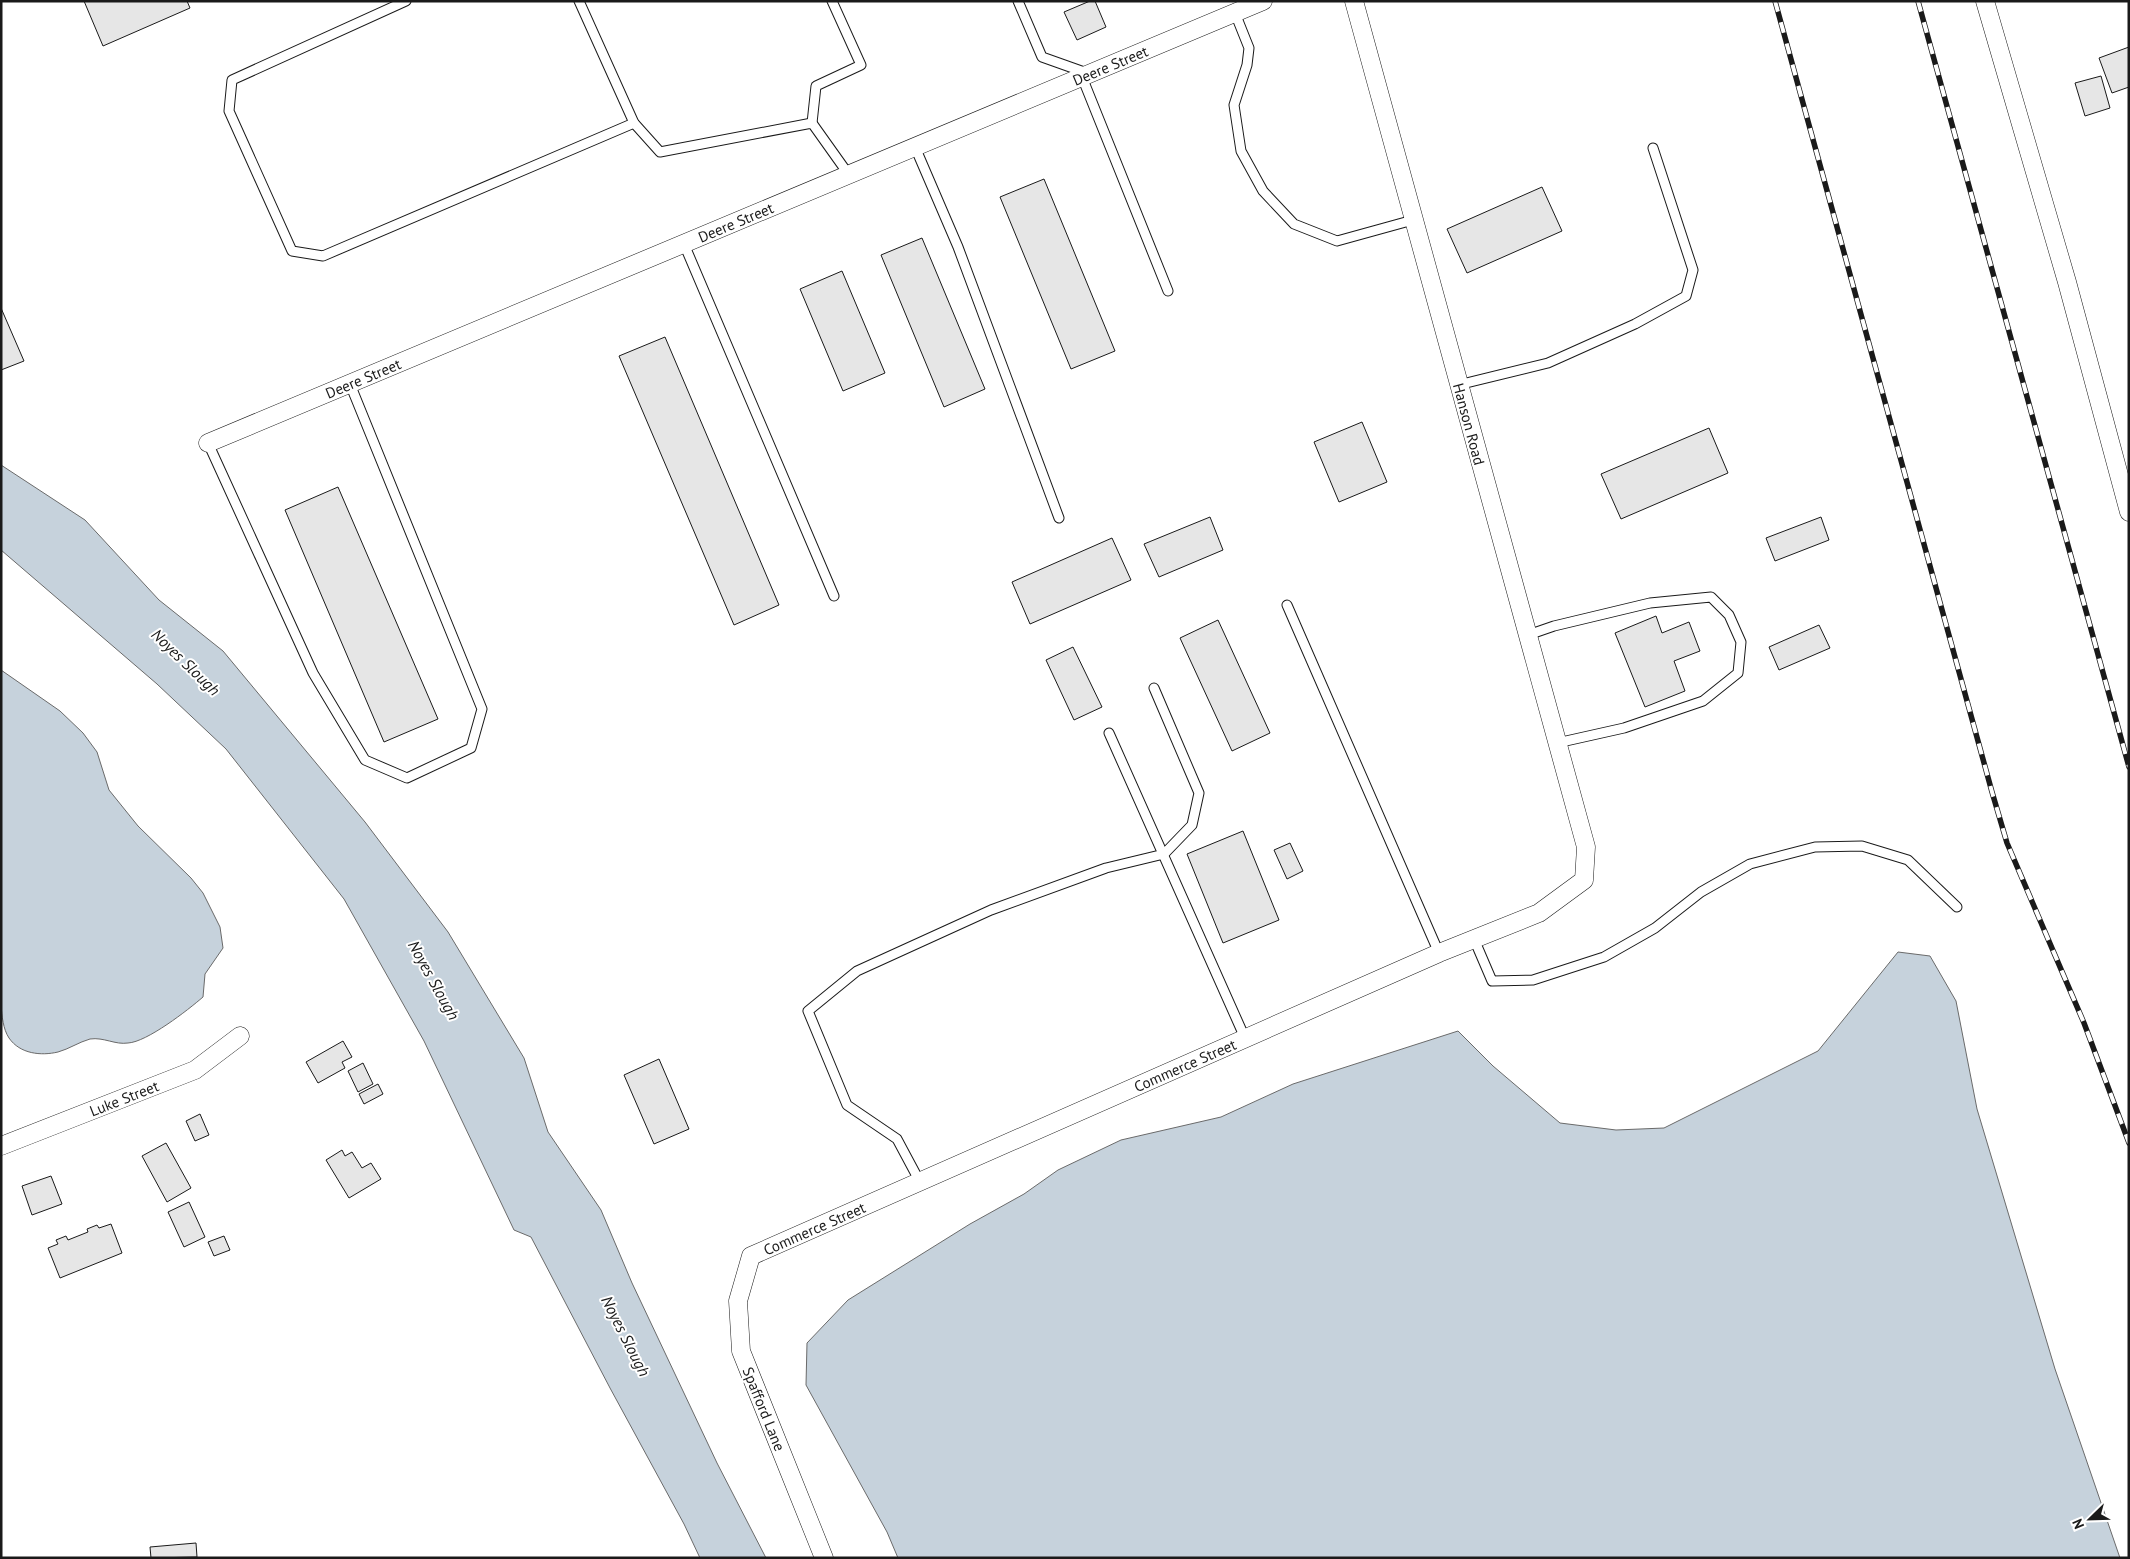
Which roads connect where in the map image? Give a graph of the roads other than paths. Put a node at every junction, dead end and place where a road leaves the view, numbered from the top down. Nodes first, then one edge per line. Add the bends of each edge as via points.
1 (406, 1) edge
2 (579, 1) edge
3 (832, 1) edge
4 (1018, 1) edge
5 (1263, 1) edge
6 (1354, 1) edge
7 (1985, 1) edge
8 (1235, 13) junction
9 (1086, 76) junction
10 (634, 123) junction
11 (812, 123) junction
12 (915, 147) junction
13 (1652, 148) dead end
14 (849, 175) junction
15 (1413, 220) junction
16 (684, 244) junction
17 (1168, 291) dead end
18 (350, 384) junction
19 (1458, 385) junction
20 (208, 443) joint
21 (2129, 512) edge
22 (1059, 518) dead end
23 (834, 596) dead end
24 (1287, 605) dead end
25 (1528, 635) junction
26 (1154, 688) dead end
27 (1109, 733) dead end
28 (1558, 743) junction
29 (1586, 847) joint
30 (1164, 854) junction
31 (1957, 907) dead end
32 (1474, 939) junction
33 (1439, 952) junction
34 (240, 1036) dead end
35 (1245, 1038) junction
36 (1, 1146) edge
37 (920, 1182) junction
38 (752, 1256) joint
39 (824, 1558) edge

1 - 10 lane via 232,80 230,111 292,251 323,256
2 - 10 lane
3 - 11 lane via 861,65 816,86
4 - 9 lane via 1042,57
5 - 8 street, Deere Street
6 - 15 street, Hanson Road
7 - 21 street via 2067,282
8 - 9 street, Deere Street
8 - 15 lane via 1249,48 1234,105 1241,150 1263,191 1294,224 1337,241
9 - 12 street, Deere Street
9 - 17 lane
10 - 11 lane via 660,152
11 - 14 lane
12 - 14 street, Deere Street
12 - 22 lane via 958,247
13 - 19 lane via 1693,270 1686,296 1635,324 1548,363
14 - 16 street, Deere Street
15 - 19 street, Hanson Road
16 - 18 street, Deere Street
16 - 23 lane
18 - 20 street, Deere Street
18 - 20 lane via 482,709 471,748 408,778 365,760 313,673
19 - 25 street, Hanson Road
24 - 33 lane
25 - 28 street, Hanson Road
25 - 28 lane via 1650,603 1711,597 1729,615 1741,642 1738,673 1703,702 1624,728
26 - 30 lane via 1200,792 1192,825
27 - 30 lane
28 - 29 street, Hanson Road
29 - 32 street, Commerce Street via 1584,880 1539,912
30 - 35 lane
30 - 37 lane via 1106,868 991,910 857,971 808,1011 847,1105 897,1139
31 - 32 lane via 1908,860 1862,846 1815,846 1750,864 1701,892 1655,928 1604,957 1533,980 1492,981
32 - 33 street, Commerce Street
33 - 35 street, Commerce Street
34 - 36 street, Luke Street via 195,1070
35 - 37 street, Commerce Street
37 - 38 street, Commerce Street
38 - 39 street, Spafford Lane via 738,1301 741,1351

